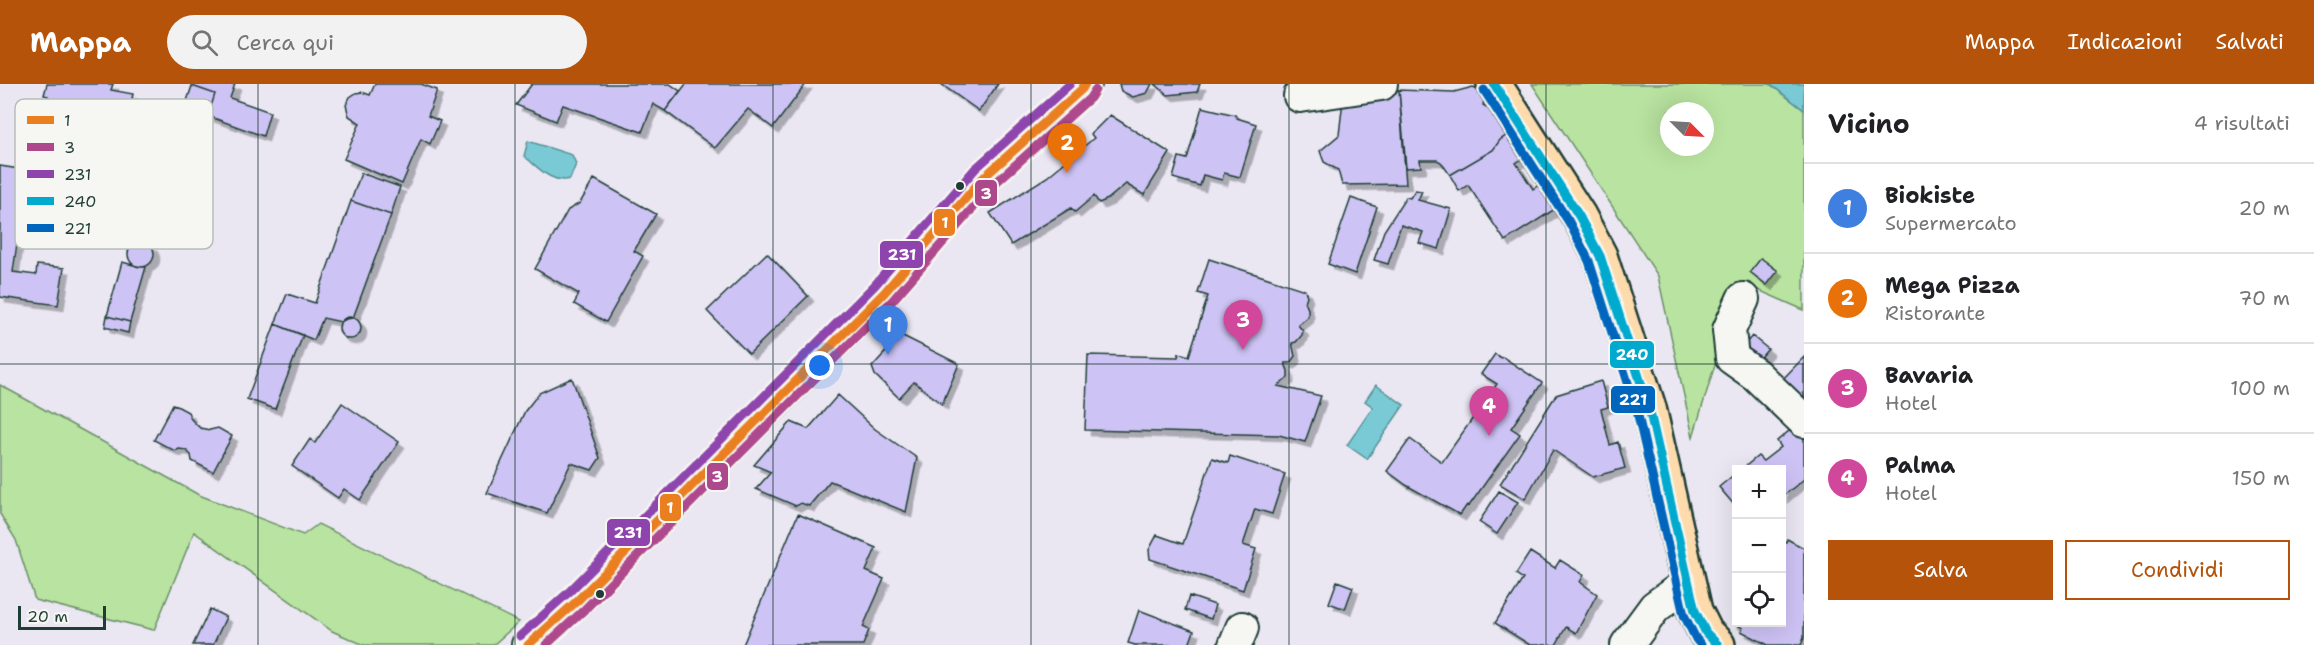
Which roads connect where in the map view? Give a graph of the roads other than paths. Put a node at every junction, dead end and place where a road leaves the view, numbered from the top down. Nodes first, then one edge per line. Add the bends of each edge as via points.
1 (1085, 84) edge
2 (1381, 84) edge
3 (1494, 84) edge
4 (1300, 96) dead end
5 (1743, 299) dead end
6 (1804, 421) edge
7 (1688, 584) junction
8 (528, 645) edge
9 (1627, 645) edge
10 (1718, 645) edge

1 - 8 street via 982,178 865,313 577,602
2 - 4 street
3 - 7 main road via 1579,216 1600,256 1649,408
5 - 6 street via 1729,330 1732,358 1756,375
7 - 9 street via 1655,607
7 - 10 main road via 1695,611 1706,633

